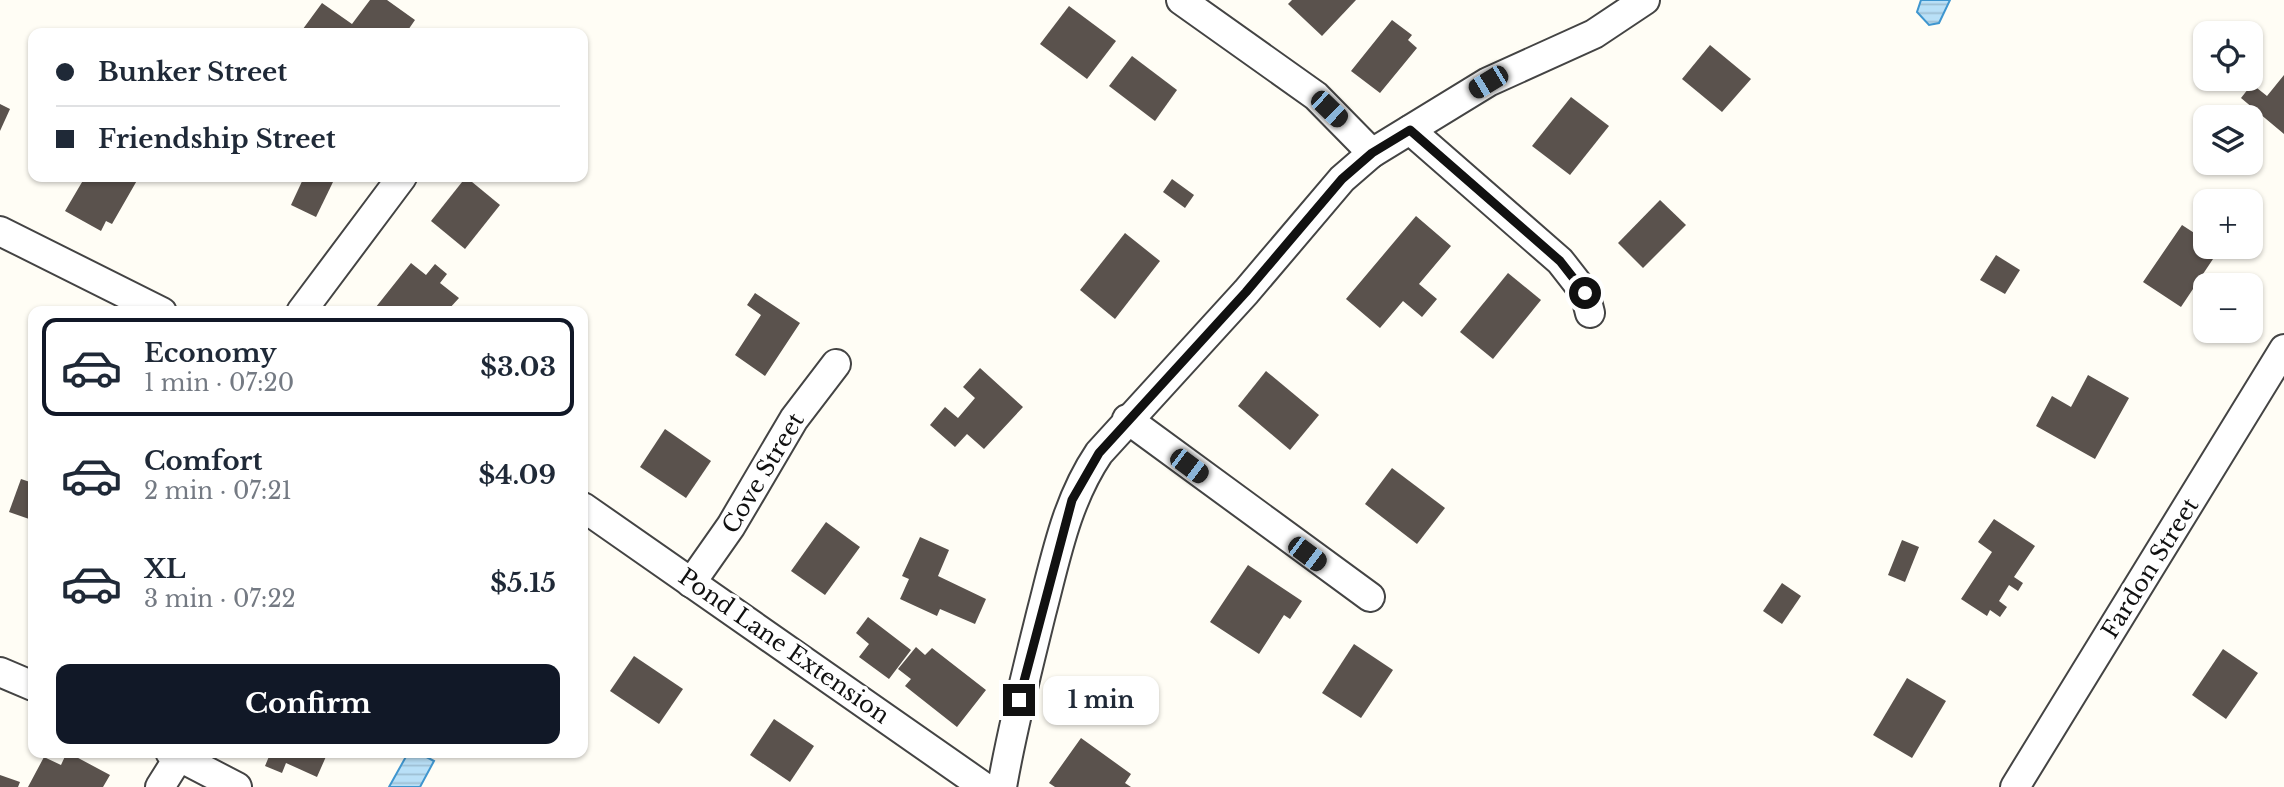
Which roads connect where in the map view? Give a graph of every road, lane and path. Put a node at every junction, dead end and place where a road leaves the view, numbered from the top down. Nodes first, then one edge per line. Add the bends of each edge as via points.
1 (1181, 0) edge
2 (1645, 0) edge
3 (1410, 130) junction
4 (1372, 153) junction
5 (398, 182) edge
6 (0, 231) edge
7 (150, 306) edge
8 (305, 306) edge
9 (1590, 313) dead end
10 (2284, 349) edge
11 (836, 364) dead end
12 (1127, 419) junction
13 (588, 511) edge
14 (691, 583) junction
15 (1370, 597) dead end
16 (0, 672) edge
17 (28, 684) edge
18 (175, 758) edge
19 (184, 758) edge
20 (160, 787) edge
21 (237, 787) edge
22 (984, 787) edge
23 (1002, 787) edge
24 (2015, 787) edge

1 - 4 street via 1316,96
2 - 3 street via 1594,34 1488,82
3 - 4 street
3 - 9 street via 1560,261 1585,293
4 - 12 street via 1342,179 1246,292
5 - 8 street
6 - 7 street
10 - 24 street, Fardon Street
11 - 14 street, Cove Street via 794,419 731,526
12 - 15 street
12 - 23 street via 1099,453 1072,500 1019,700
13 - 14 street, Pond Lane Extension
14 - 22 street, Pond Lane Extension
16 - 17 street
18 - 20 street
19 - 21 street

